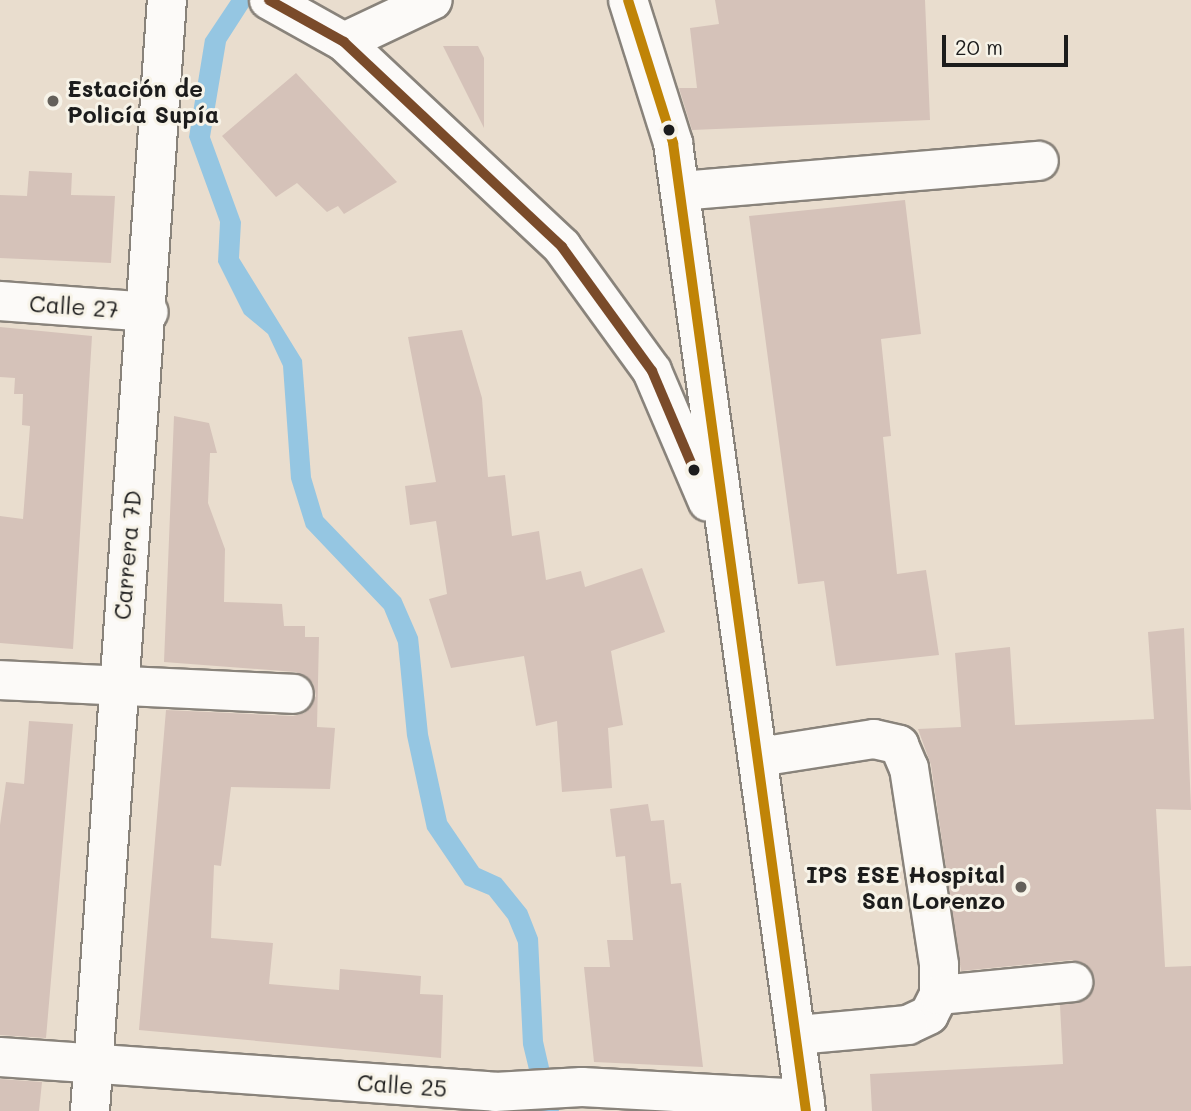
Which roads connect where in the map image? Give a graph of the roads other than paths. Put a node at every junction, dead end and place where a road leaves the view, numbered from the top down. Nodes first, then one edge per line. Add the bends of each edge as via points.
1 (167, 0) edge
2 (433, 0) edge
3 (628, 0) edge
4 (278, 5) edge
5 (344, 42) junction
6 (1038, 161) dead end
7 (680, 191) junction
8 (0, 301) edge
9 (149, 312) junction
10 (727, 549) junction
11 (0, 680) edge
12 (116, 689) junction
13 (294, 694) dead end
14 (759, 757) junction
15 (1073, 982) dead end
16 (939, 995) junction
17 (798, 1035) junction
18 (0, 1057) edge
19 (91, 1062) junction
20 (502, 1098) edge
21 (805, 1105) edge
22 (90, 1111) edge

1 - 9 street, Carrera 7D
2 - 5 street
3 - 7 street via 673,143
4 - 5 street
5 - 10 street via 562,247 652,371
6 - 7 street
7 - 10 street
8 - 9 street, Calle 27
9 - 12 street, Carrera 7D
10 - 14 street
11 - 12 street
12 - 13 street
12 - 19 street, Carrera 7D
14 - 16 street via 874,739 899,745 909,768
14 - 17 street
15 - 16 street
16 - 17 street via 929,1015 908,1025
17 - 21 street
18 - 19 street, Calle 25
19 - 20 street, Calle 25
19 - 22 street, Carrera 7D
20 - 21 street, Calle 25 via 582,1087

